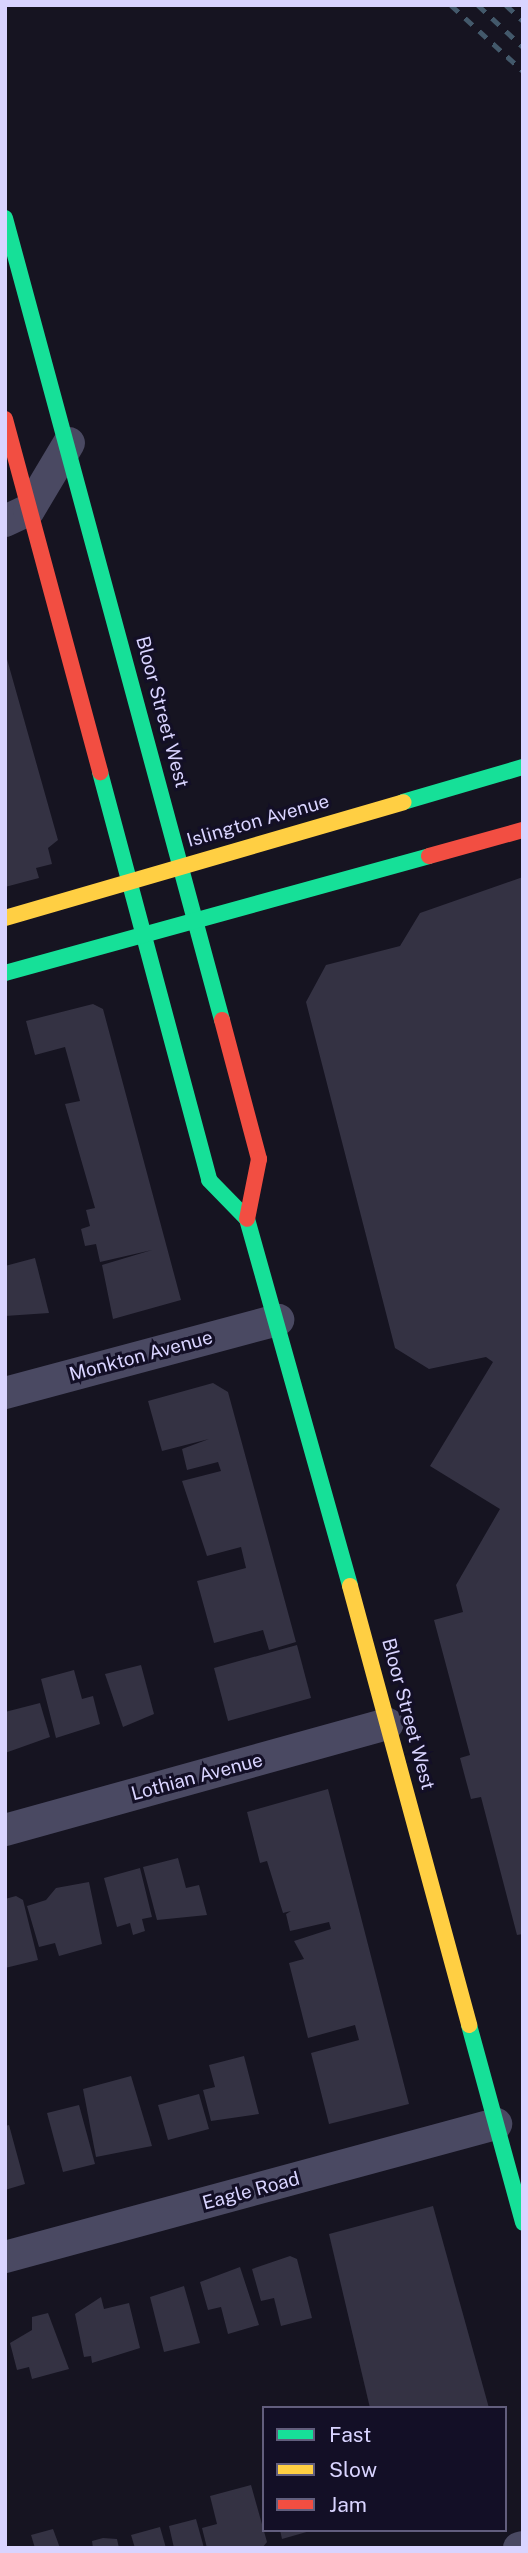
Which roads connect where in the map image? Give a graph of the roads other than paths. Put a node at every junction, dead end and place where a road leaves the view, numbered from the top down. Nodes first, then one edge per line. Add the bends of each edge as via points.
1 (5, 218) edge
2 (5, 419) edge
3 (69, 443) junction
4 (17, 516) edge
5 (523, 767) edge
6 (523, 830) edge
7 (419, 837) dead end
8 (425, 861) junction
9 (181, 866) junction
10 (129, 884) junction
11 (5, 918) edge
12 (195, 921) junction
13 (143, 935) junction
14 (5, 973) edge
15 (247, 1219) junction
16 (278, 1320) junction
17 (5, 1393) edge
18 (388, 1724) junction
19 (5, 1830) edge
20 (496, 2124) junction
21 (523, 2222) edge
22 (5, 2257) edge

1 - 3 main road, Bloor Street West
2 - 4 main road, Bloor Street West
3 - 4 street
3 - 9 main road, Bloor Street West
4 - 10 main road, Bloor Street West
5 - 9 main road, Islington Avenue via 413,807
6 - 8 main road
7 - 8 main road
8 - 12 main road
9 - 10 main road, Islington Avenue
9 - 12 main road, Bloor Street West
10 - 11 main road, Islington Avenue
10 - 13 main road, Bloor Street West
12 - 13 main road
12 - 15 main road, Bloor Street West via 259,1159
13 - 14 main road
13 - 15 main road, Bloor Street West via 209,1180
15 - 16 main road, Bloor Street West
16 - 17 street, Monkton Avenue
16 - 18 main road, Bloor Street West
18 - 19 street, Lothian Avenue
18 - 20 main road, Bloor Street West
20 - 21 main road, Bloor Street West
20 - 22 street, Eagle Road

